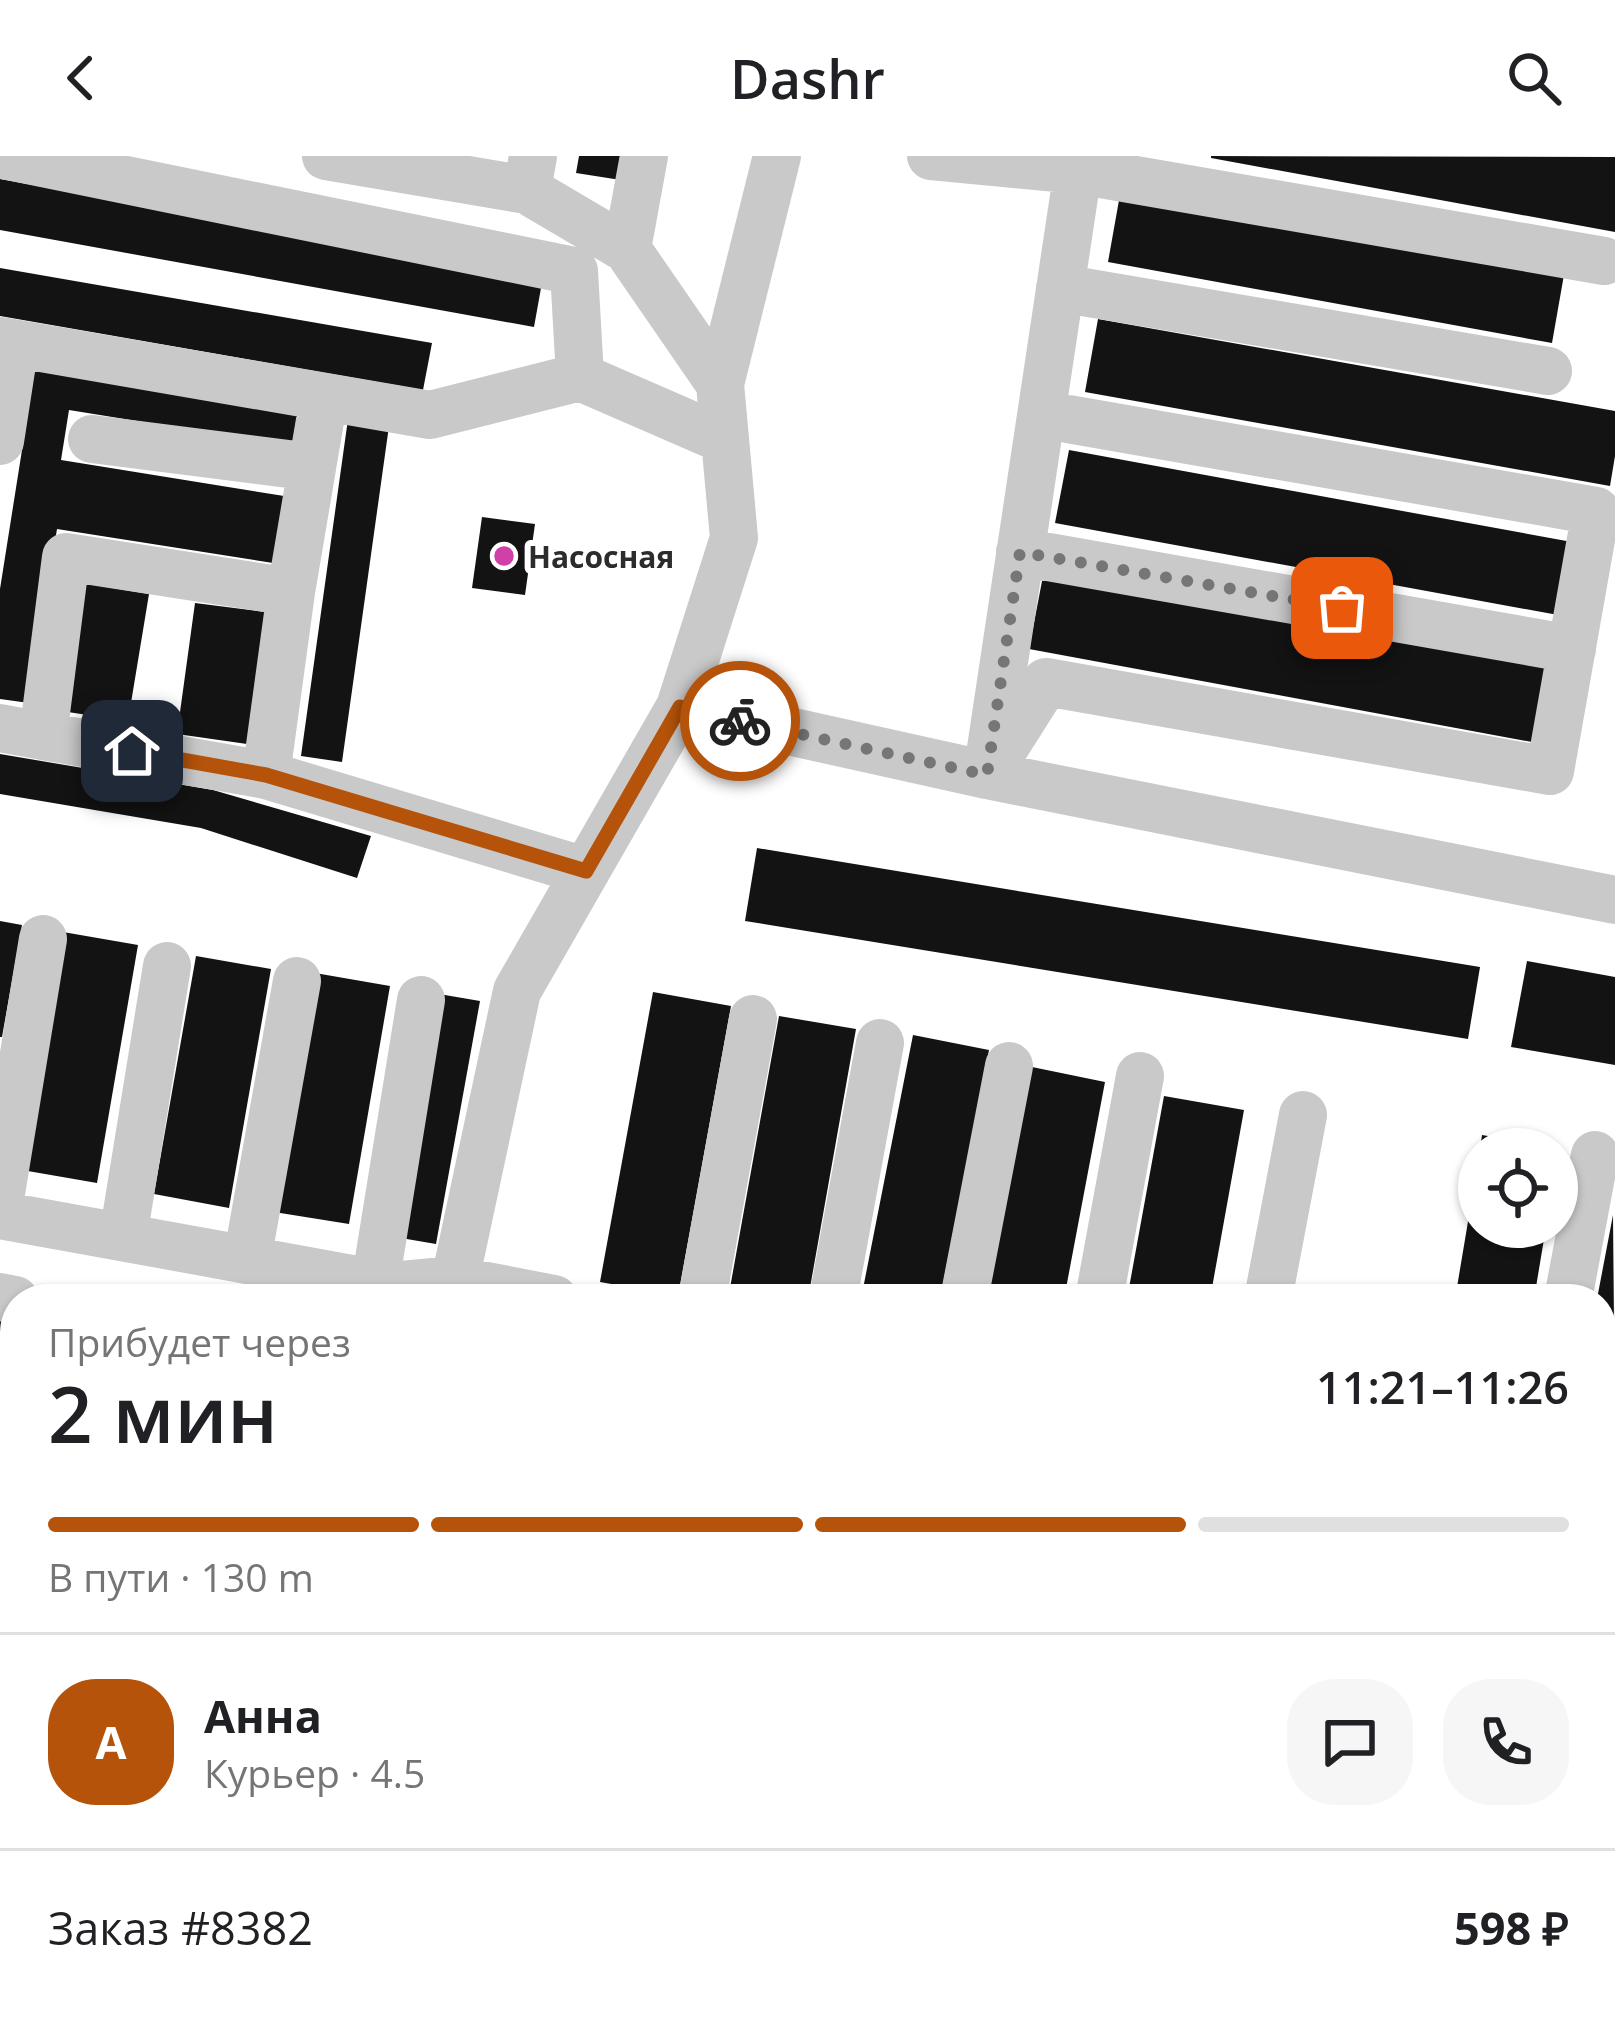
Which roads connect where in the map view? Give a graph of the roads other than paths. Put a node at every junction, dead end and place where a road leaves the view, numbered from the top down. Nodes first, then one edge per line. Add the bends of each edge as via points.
1 (8, 156) edge
2 (326, 156) edge
3 (644, 156) edge
4 (777, 156) edge
5 (932, 156) edge
6 (1080, 163) edge
7 (530, 173) edge
8 (627, 249) junction
9 (1604, 261) dead end
10 (1060, 288) junction
11 (7, 343) edge
12 (1548, 370) dead end
13 (580, 377) junction
14 (720, 384) junction
15 (324, 398) junction
16 (1068, 419) dead end
17 (92, 439) dead end
18 (725, 440) junction
19 (0, 441) edge
20 (313, 467) junction
21 (1020, 552) junction
22 (292, 592) junction
23 (1572, 649) junction
24 (680, 707) junction
25 (22, 732) edge
26 (266, 775) junction
27 (987, 775) junction
28 (586, 871) junction
29 (1615, 900) edge
30 (43, 939) dead end
31 (167, 966) dead end
32 (297, 981) dead end
33 (421, 1000) dead end
34 (753, 1019) dead end
35 (880, 1043) dead end
36 (1009, 1066) dead end
37 (1140, 1076) dead end
38 (1303, 1115) dead end
39 (1595, 1155) dead end
40 (0, 1199) edge
41 (0, 1215) edge
42 (123, 1237) junction
43 (247, 1260) junction
44 (376, 1283) junction
45 (381, 1284) edge
46 (454, 1284) edge
47 (705, 1284) edge
48 (836, 1284) edge
49 (967, 1284) edge
50 (1102, 1284) edge
51 (1271, 1284) edge
52 (1571, 1284) edge

1 - 13 street via 574,271
2 - 7 street
3 - 8 street
4 - 14 street
5 - 6 street
6 - 9 street
6 - 10 street
7 - 8 street
8 - 14 street
10 - 12 street
10 - 21 street
11 - 15 street
11 - 19 street
13 - 15 street via 430,415
13 - 18 street
14 - 18 street
15 - 20 street
16 - 23 street via 1596,511
17 - 20 street
18 - 24 street via 734,538
20 - 22 street
21 - 23 street
21 - 27 street
22 - 25 street via 66,557
22 - 26 street
23 - 27 street via 1550,771 1046,682
24 - 27 street
24 - 28 street
25 - 26 street
26 - 28 street
27 - 29 street
28 - 46 street via 517,991
30 - 40 street
31 - 42 street
32 - 43 street
33 - 44 street
34 - 47 street
35 - 48 street
36 - 49 street
37 - 50 street
38 - 51 street
39 - 52 street
41 - 42 street
42 - 43 street
43 - 44 street
44 - 45 street

